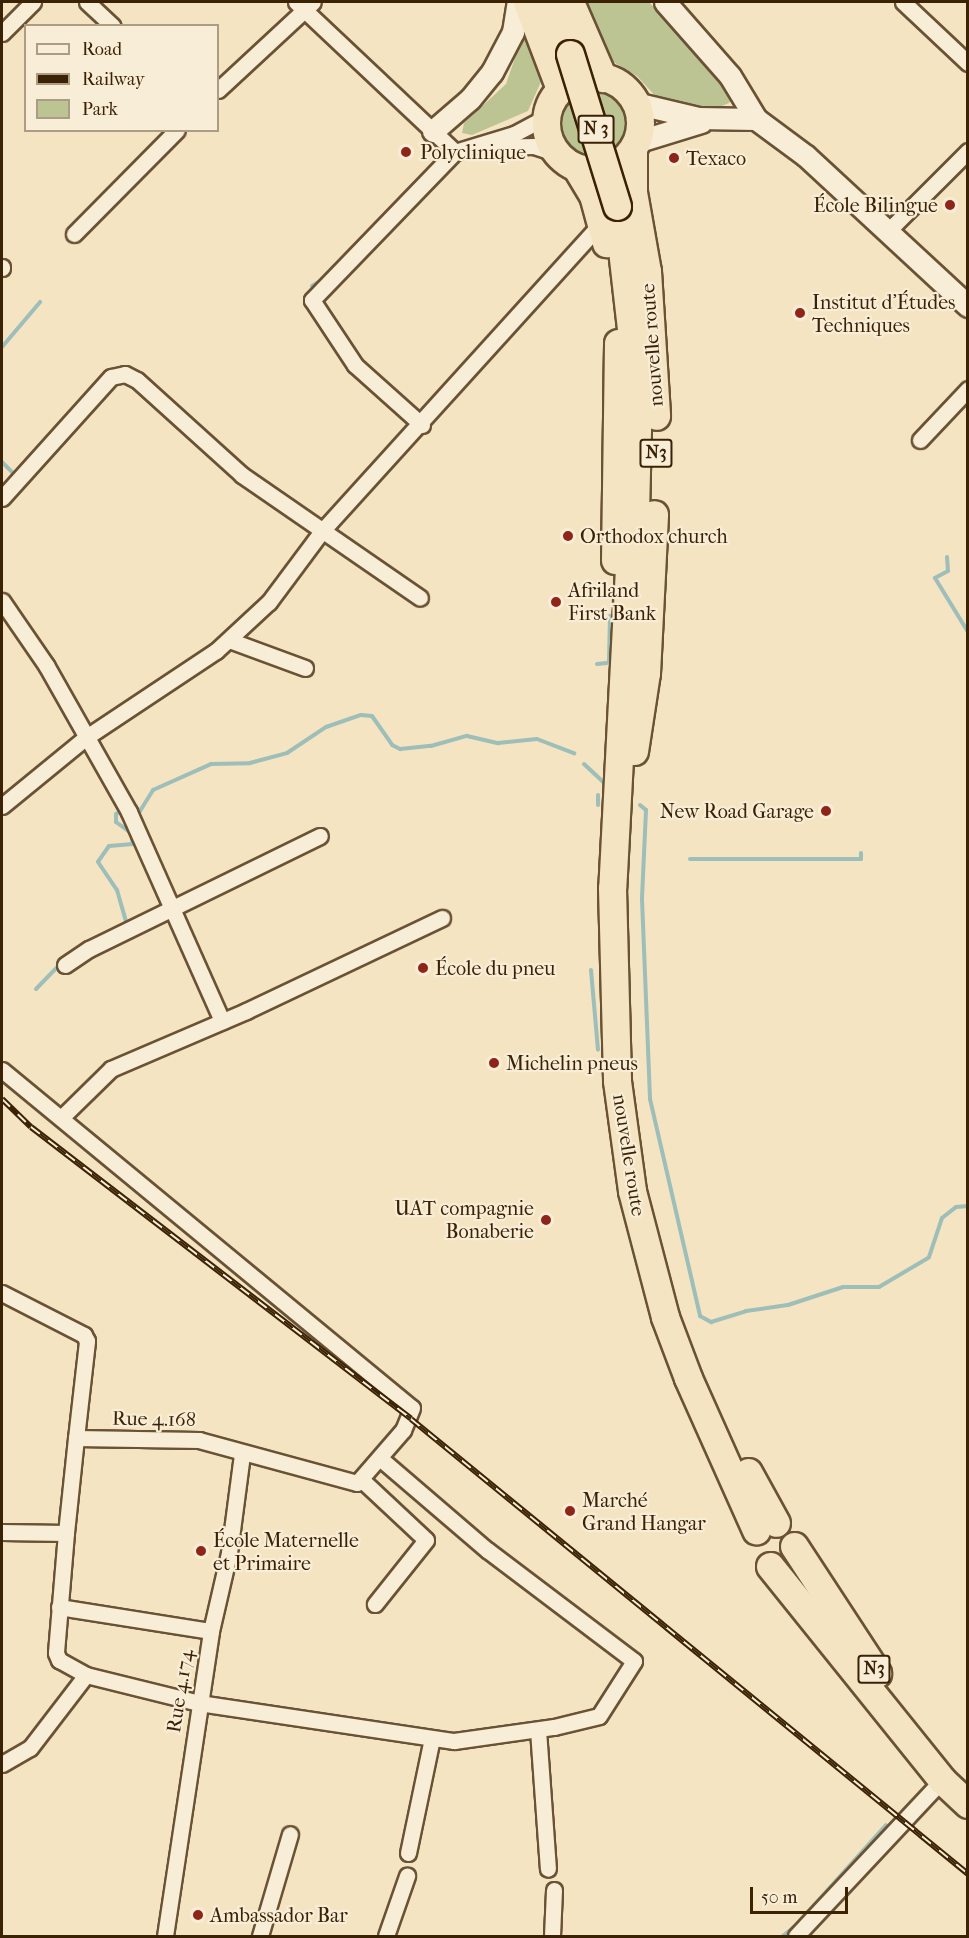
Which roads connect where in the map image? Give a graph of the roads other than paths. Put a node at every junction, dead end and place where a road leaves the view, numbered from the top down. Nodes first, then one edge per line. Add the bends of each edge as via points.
1 (33, 2) edge
2 (87, 2) edge
3 (518, 2) edge
4 (527, 2) edge
5 (548, 2) edge
6 (570, 2) edge
7 (665, 2) edge
8 (903, 2) edge
9 (305, 4) edge
10 (111, 24) edge
11 (2, 33) edge
12 (968, 63) edge
13 (603, 78) junction
14 (219, 89) edge
15 (560, 89) junction
16 (635, 103) junction
17 (726, 116) junction
18 (546, 117) junction
19 (756, 119) junction
20 (433, 131) junction
21 (175, 132) edge
22 (634, 145) junction
23 (478, 147) junction
24 (968, 151) edge
25 (455, 152) junction
26 (566, 160) junction
27 (610, 214) junction
28 (886, 233) junction
29 (74, 234) dead end
30 (968, 306) edge
31 (968, 389) edge
32 (422, 425) junction
33 (920, 440) dead end
34 (2, 498) edge
35 (322, 531) junction
36 (420, 598) dead end
37 (2, 601) edge
38 (229, 640) junction
39 (305, 668) dead end
40 (85, 738) junction
41 (626, 757) junction
42 (2, 806) edge
43 (320, 836) dead end
44 (174, 908) junction
45 (442, 918) dead end
46 (65, 965) dead end
47 (222, 1021) junction
48 (2, 1070) edge
49 (62, 1117) junction
50 (2, 1293) edge
51 (76, 1438) junction
52 (242, 1454) junction
53 (381, 1459) junction
54 (363, 1481) junction
55 (766, 1527) junction
56 (2, 1532) edge
57 (66, 1533) junction
58 (794, 1546) junction
59 (770, 1566) junction
60 (375, 1604) dead end
61 (59, 1607) junction
62 (211, 1631) junction
63 (86, 1676) junction
64 (199, 1702) junction
65 (538, 1730) junction
66 (432, 1738) junction
67 (2, 1764) edge
68 (955, 1781) edge
69 (968, 1804) edge
70 (290, 1834) dead end
71 (408, 1853) dead end
72 (548, 1869) dead end
73 (407, 1876) dead end
74 (554, 1890) dead end
75 (165, 1936) edge
76 (260, 1936) edge
77 (386, 1936) edge
78 (552, 1936) edge
79 (796, 1936) edge

1 - 11 street
2 - 10 street
3 - 20 main road via 513,32 492,72 470,99
4 - 15 highway
5 - 27 highway, N 3, bridge via 570,54
6 - 13 highway
7 - 19 main road via 730,76
8 - 12 street
9 - 14 street
9 - 20 street
13 - 15 highway via 573,81
13 - 16 highway via 616,82
15 - 18 highway
16 - 17 main road via 698,118
16 - 22 highway via 639,129
17 - 19 main road
17 - 22 main road via 661,132
18 - 23 street
18 - 26 highway via 546,129
19 - 28 main road via 806,156
20 - 25 street
21 - 29 street
22 - 26 highway via 608,168
22 - 41 highway, nouvelle route / N3 via 633,192 647,271 656,397 647,663 641,721
23 - 25 street
23 - 26 street via 534,146
24 - 28 street
25 - 32 street via 312,300 355,365
26 - 27 highway, nouvelle route / N3
27 - 32 street
27 - 41 highway, nouvelle route / N3 via 619,347 613,720
27 - 41 highway, nouvelle route / N3 via 638,390 634,549 638,568
28 - 30 main road
31 - 33 street
32 - 35 street
34 - 35 street via 111,376 125,374 137,380 242,475
35 - 36 street
35 - 38 street via 269,602
37 - 40 street via 46,664
38 - 39 street
38 - 40 street
40 - 42 street
40 - 44 street via 126,806
41 - 55 highway, nouvelle route / N3 via 627,998 638,1136 654,1218 692,1347
43 - 44 street
44 - 46 street
44 - 47 street
45 - 47 street
47 - 49 street via 111,1069
48 - 49 street
49 - 53 street via 185,1223 410,1402 412,1408 403,1430
50 - 51 street via 84,1335 87,1341
51 - 52 street, Rue 4.168 via 189,1439
51 - 57 street
52 - 54 street, Rue 4.168 via 352,1483
52 - 62 street, Rue 4.174 via 227,1563
53 - 54 street
53 - 65 street via 487,1550 634,1661 599,1716
54 - 60 street via 426,1538
55 - 58 highway via 792,1535
55 - 59 highway via 752,1550 756,1558
56 - 57 street
57 - 61 street
58 - 59 highway via 786,1561
58 - 68 highway, N3 via 877,1673
59 - 68 highway, N3
61 - 62 street
61 - 63 street via 56,1653 59,1660
62 - 64 street, Rue 4.174
63 - 64 street
63 - 67 street via 30,1748
64 - 66 street
64 - 75 street, Rue 4.174
65 - 66 street via 462,1742
65 - 72 street
66 - 71 street
68 - 69 highway, N3
68 - 79 street
70 - 76 street
73 - 77 street
74 - 78 street

